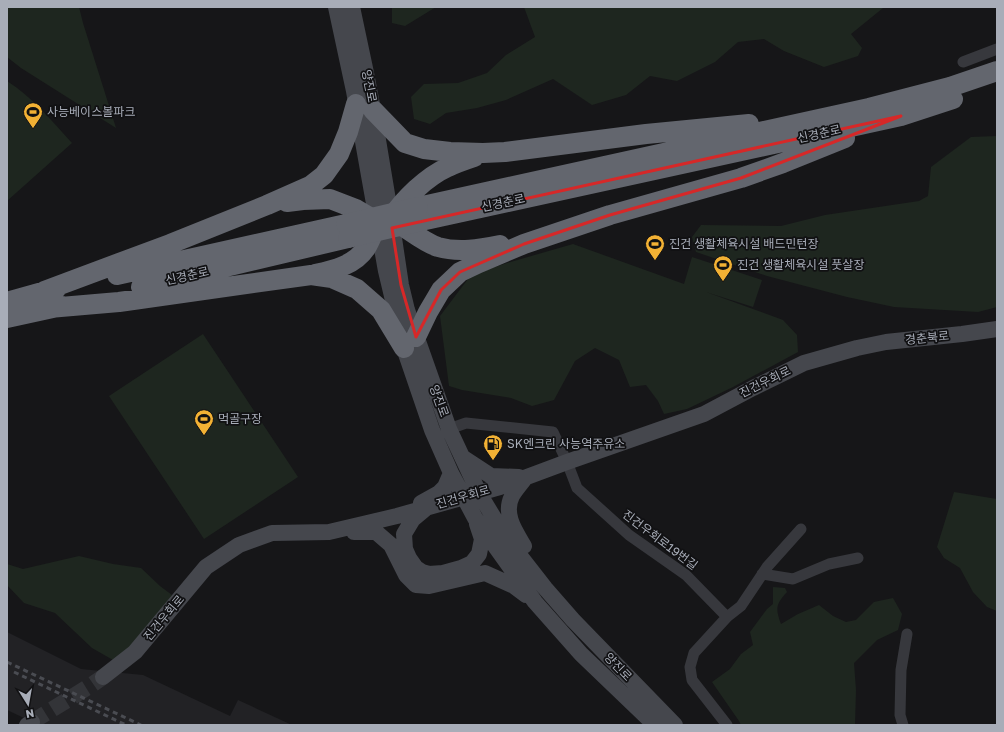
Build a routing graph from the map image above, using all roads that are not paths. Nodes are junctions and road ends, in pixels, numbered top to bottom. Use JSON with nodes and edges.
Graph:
{"nodes":[{"id":1,"x":336,"y":7,"type":"edge"},
{"id":2,"x":352,"y":7,"type":"edge"},
{"id":3,"x":997,"y":49,"type":"edge"},
{"id":4,"x":963,"y":62,"type":"dead end"},
{"id":5,"x":997,"y":71,"type":"edge"},
{"id":6,"x":997,"y":86,"type":"edge"},
{"id":7,"x":365,"y":107,"type":"junction"},
{"id":8,"x":870,"y":108,"type":"junction"},
{"id":9,"x":901,"y":116,"type":"junction"},
{"id":10,"x":483,"y":153,"type":"junction"},
{"id":11,"x":267,"y":205,"type":"junction"},
{"id":12,"x":420,"y":214,"type":"junction"},
{"id":13,"x":384,"y":220,"type":"junction"},
{"id":14,"x":556,"y":233,"type":"junction"},
{"id":15,"x":311,"y":275,"type":"junction"},
{"id":16,"x":47,"y":300,"type":"junction"},
{"id":17,"x":7,"y":302,"type":"edge"},
{"id":18,"x":7,"y":318,"type":"edge"},
{"id":19,"x":997,"y":329,"type":"edge"},
{"id":20,"x":410,"y":343,"type":"junction"},
{"id":21,"x":857,"y":348,"type":"joint"},
{"id":22,"x":449,"y":429,"type":"junction"},
{"id":23,"x":462,"y":457,"type":"junction"},
{"id":24,"x":567,"y":462,"type":"junction"},
{"id":25,"x":451,"y":473,"type":"junction"},
{"id":26,"x":525,"y":478,"type":"junction"},
{"id":27,"x":472,"y":496,"type":"junction"},
{"id":28,"x":427,"y":508,"type":"junction"},
{"id":29,"x":397,"y":516,"type":"junction"},
{"id":30,"x":476,"y":518,"type":"junction"},
{"id":31,"x":801,"y":529,"type":"dead end"},
{"id":32,"x":329,"y":532,"type":"junction"},
{"id":33,"x":858,"y":558,"type":"dead end"},
{"id":34,"x":762,"y":574,"type":"junction"},
{"id":35,"x":535,"y":576,"type":"junction"},
{"id":36,"x":535,"y":602,"type":"junction"},
{"id":37,"x":727,"y":617,"type":"junction"},
{"id":38,"x":907,"y":634,"type":"dead end"},
{"id":39,"x":103,"y":677,"type":"tunnel mouth"},
{"id":40,"x":655,"y":725,"type":"edge"},
{"id":41,"x":675,"y":725,"type":"edge"},
{"id":42,"x":727,"y":725,"type":"edge"},
{"id":43,"x":903,"y":725,"type":"edge"}],
"edges":[{"from":1,"to":7,"type":"main road","name":"양진로"},
{"from":2,"to":7,"type":"main road","name":"양진로"},
{"from":3,"to":4,"type":"street"},
{"from":5,"to":8,"type":"highway","name":"신경춘로"},
{"from":6,"to":9,"type":"highway","name":"신경춘로"},
{"from":7,"to":10,"type":"highway"},
{"from":7,"to":11,"type":"highway"},
{"from":7,"to":13,"type":"main road","name":"양진로"},
{"from":8,"to":10,"type":"highway"},
{"from":8,"to":12,"type":"highway","name":"신경춘로"},
{"from":9,"to":12,"type":"highway","name":"신경춘로"},
{"from":9,"to":14,"type":"highway"},
{"from":10,"to":13,"type":"highway"},
{"from":11,"to":13,"type":"highway"},
{"from":11,"to":16,"type":"highway"},
{"from":12,"to":16,"type":"highway","name":"신경춘로","bridge":true},
{"from":13,"to":14,"type":"highway"},
{"from":13,"to":15,"type":"highway"},
{"from":13,"to":20,"type":"main road","name":"양진로"},
{"from":14,"to":20,"type":"highway"},
{"from":15,"to":16,"type":"highway"},
{"from":15,"to":20,"type":"highway"},
{"from":16,"to":17,"type":"highway","name":"신경춘로"},
{"from":16,"to":18,"type":"highway","name":"신경춘로"},
{"from":19,"to":21,"type":"main road","name":"경춘북로"},
{"from":20,"to":22,"type":"main road","name":"양진로"},
{"from":20,"to":25,"type":"main road","name":"양진로"},
{"from":21,"to":24,"type":"main road","name":"진건우회로"},
{"from":22,"to":23,"type":"main road","name":"양진로"},
{"from":22,"to":24,"type":"street","name":"진건우회로19번길"},
{"from":23,"to":26,"type":"main road"},
{"from":23,"to":27,"type":"main road","name":"양진로"},
{"from":24,"to":26,"type":"main road","name":"진건우회로"},
{"from":24,"to":37,"type":"street","name":"진건우회로19번길"},
{"from":25,"to":27,"type":"main road","name":"양진로"},
{"from":25,"to":29,"type":"main road"},
{"from":26,"to":27,"type":"main road","name":"진건우회로"},
{"from":26,"to":35,"type":"main road"},
{"from":27,"to":28,"type":"main road","name":"진건우회로"},
{"from":27,"to":30,"type":"main road","name":"양진로"},
{"from":27,"to":35,"type":"main road","name":"양진로"},
{"from":28,"to":29,"type":"main road","name":"진건우회로"},
{"from":28,"to":30,"type":"main road"},
{"from":29,"to":32,"type":"main road","name":"진건우회로"},
{"from":30,"to":36,"type":"main road","name":"양진로"},
{"from":31,"to":34,"type":"street"},
{"from":32,"to":36,"type":"main road"},
{"from":32,"to":39,"type":"main road","name":"진건우회로"},
{"from":33,"to":34,"type":"street"},
{"from":34,"to":37,"type":"street"},
{"from":35,"to":41,"type":"main road","name":"양진로"},
{"from":36,"to":40,"type":"main road","name":"양진로"},
{"from":37,"to":42,"type":"street"},
{"from":38,"to":43,"type":"street"}]}
